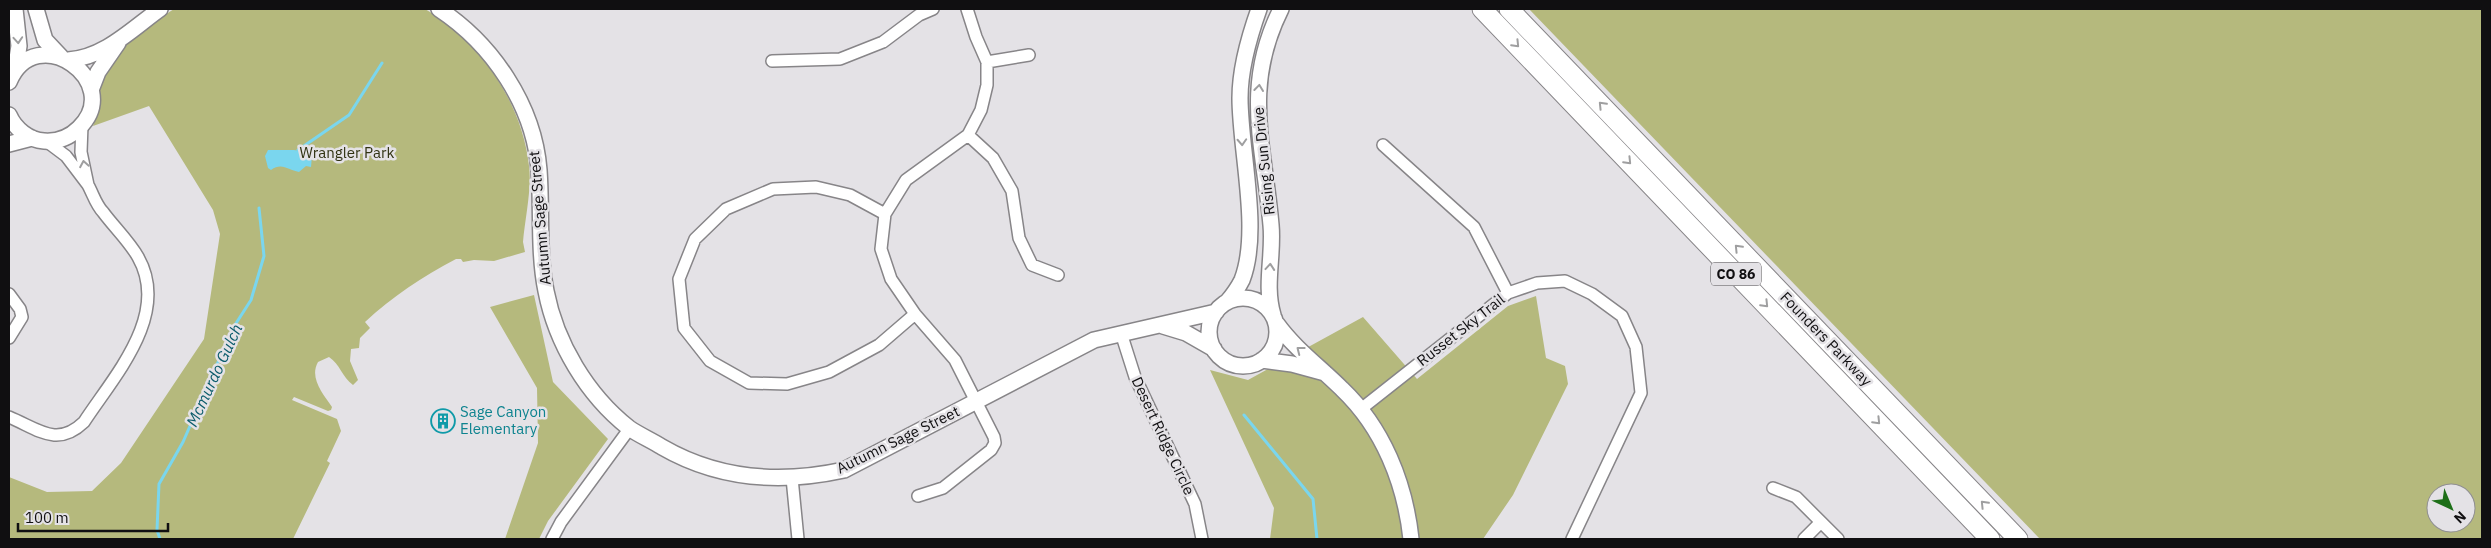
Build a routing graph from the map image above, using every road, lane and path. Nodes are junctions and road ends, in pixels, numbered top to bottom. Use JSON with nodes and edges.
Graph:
{"nodes":[{"id":1,"x":15,"y":9,"type":"edge"},
{"id":2,"x":36,"y":9,"type":"edge"},
{"id":3,"x":160,"y":9,"type":"edge"},
{"id":4,"x":439,"y":9,"type":"edge"},
{"id":5,"x":933,"y":9,"type":"edge"},
{"id":6,"x":967,"y":9,"type":"edge"},
{"id":7,"x":1259,"y":9,"type":"edge"},
{"id":8,"x":1281,"y":9,"type":"edge"},
{"id":9,"x":1482,"y":9,"type":"edge"},
{"id":10,"x":1509,"y":9,"type":"edge"},
{"id":11,"x":120,"y":40,"type":"junction"},
{"id":12,"x":1029,"y":55,"type":"dead end"},
{"id":13,"x":65,"y":58,"type":"junction"},
{"id":14,"x":772,"y":61,"type":"dead end"},
{"id":15,"x":987,"y":62,"type":"junction"},
{"id":16,"x":12,"y":76,"type":"edge"},
{"id":17,"x":91,"y":90,"type":"junction"},
{"id":18,"x":9,"y":115,"type":"edge"},
{"id":19,"x":82,"y":125,"type":"junction"},
{"id":20,"x":968,"y":135,"type":"junction"},
{"id":21,"x":39,"y":140,"type":"junction"},
{"id":22,"x":9,"y":144,"type":"edge"},
{"id":23,"x":1383,"y":145,"type":"dead end"},
{"id":24,"x":88,"y":186,"type":"junction"},
{"id":25,"x":885,"y":214,"type":"junction"},
{"id":26,"x":1058,"y":275,"type":"dead end"},
{"id":27,"x":1508,"y":293,"type":"junction"},
{"id":28,"x":9,"y":294,"type":"edge"},
{"id":29,"x":1222,"y":307,"type":"junction"},
{"id":30,"x":915,"y":314,"type":"junction"},
{"id":31,"x":1275,"y":320,"type":"junction"},
{"id":32,"x":1161,"y":325,"type":"junction"},
{"id":33,"x":1122,"y":333,"type":"junction"},
{"id":34,"x":9,"y":338,"type":"edge"},
{"id":35,"x":1214,"y":349,"type":"junction"},
{"id":36,"x":1262,"y":360,"type":"junction"},
{"id":37,"x":1326,"y":374,"type":"junction"},
{"id":38,"x":975,"y":402,"type":"junction"},
{"id":39,"x":1361,"y":409,"type":"junction"},
{"id":40,"x":9,"y":417,"type":"edge"},
{"id":41,"x":630,"y":428,"type":"junction"},
{"id":42,"x":792,"y":478,"type":"junction"},
{"id":43,"x":1773,"y":488,"type":"dead end"},
{"id":44,"x":918,"y":496,"type":"dead end"},
{"id":45,"x":1821,"y":522,"type":"junction"},
{"id":46,"x":552,"y":539,"type":"edge"},
{"id":47,"x":798,"y":539,"type":"edge"},
{"id":48,"x":1202,"y":539,"type":"edge"},
{"id":49,"x":1411,"y":539,"type":"edge"},
{"id":50,"x":1572,"y":539,"type":"edge"},
{"id":51,"x":1804,"y":539,"type":"edge"},
{"id":52,"x":1838,"y":539,"type":"edge"},
{"id":53,"x":1990,"y":539,"type":"edge"},
{"id":54,"x":2018,"y":539,"type":"edge"}],
"edges":[{"from":1,"to":16,"type":"street","one_way":true},
{"from":2,"to":13,"type":"street"},
{"from":3,"to":11,"type":"street"},
{"from":4,"to":41,"type":"street","name":"Autumn Sage Street"},
{"from":5,"to":14,"type":"street"},
{"from":6,"to":15,"type":"street"},
{"from":7,"to":29,"type":"street","name":"Rising Sun Drive","one_way":true},
{"from":31,"to":8,"type":"street","name":"Rising Sun Drive","one_way":true},
{"from":9,"to":53,"type":"highway","name":"Founders Parkway","number":"CO 86","one_way":true},
{"from":54,"to":10,"type":"highway","name":"Founders Parkway","number":"CO 86","one_way":true},
{"from":11,"to":13,"type":"street"},
{"from":11,"to":17,"type":"street"},
{"from":12,"to":15,"type":"street"},
{"from":13,"to":16,"type":"street"},
{"from":13,"to":17,"type":"street"},
{"from":15,"to":20,"type":"street"},
{"from":17,"to":19,"type":"street"},
{"from":18,"to":21,"type":"street"},
{"from":19,"to":21,"type":"street"},
{"from":24,"to":19,"type":"street","one_way":true},
{"from":20,"to":25,"type":"street"},
{"from":20,"to":26,"type":"street"},
{"from":21,"to":22,"type":"street"},
{"from":21,"to":24,"type":"street"},
{"from":23,"to":27,"type":"street"},
{"from":24,"to":40,"type":"street"},
{"from":25,"to":30,"type":"street"},
{"from":25,"to":30,"type":"street"},
{"from":27,"to":39,"type":"street","name":"Russet Sky Trail"},
{"from":27,"to":50,"type":"street","name":"Russet Sky Trail"},
{"from":28,"to":34,"type":"street"},
{"from":29,"to":31,"type":"street"},
{"from":29,"to":32,"type":"street","name":"Autumn Sage Street"},
{"from":29,"to":35,"type":"street"},
{"from":30,"to":38,"type":"street"},
{"from":31,"to":36,"type":"street"},
{"from":37,"to":31,"type":"street","one_way":true},
{"from":32,"to":33,"type":"street","name":"Autumn Sage Street"},
{"from":32,"to":35,"type":"street","name":"Autumn Sage Street"},
{"from":33,"to":38,"type":"street","name":"Autumn Sage Street"},
{"from":33,"to":48,"type":"street","name":"Desert Ridge Circle"},
{"from":35,"to":36,"type":"street"},
{"from":36,"to":37,"type":"street"},
{"from":37,"to":39,"type":"street"},
{"from":38,"to":42,"type":"street","name":"Autumn Sage Street"},
{"from":38,"to":44,"type":"street"},
{"from":39,"to":49,"type":"street"},
{"from":41,"to":42,"type":"street","name":"Autumn Sage Street"},
{"from":41,"to":46,"type":"street"},
{"from":42,"to":47,"type":"street"},
{"from":43,"to":45,"type":"street"},
{"from":45,"to":51,"type":"street"},
{"from":45,"to":52,"type":"street"}]}
